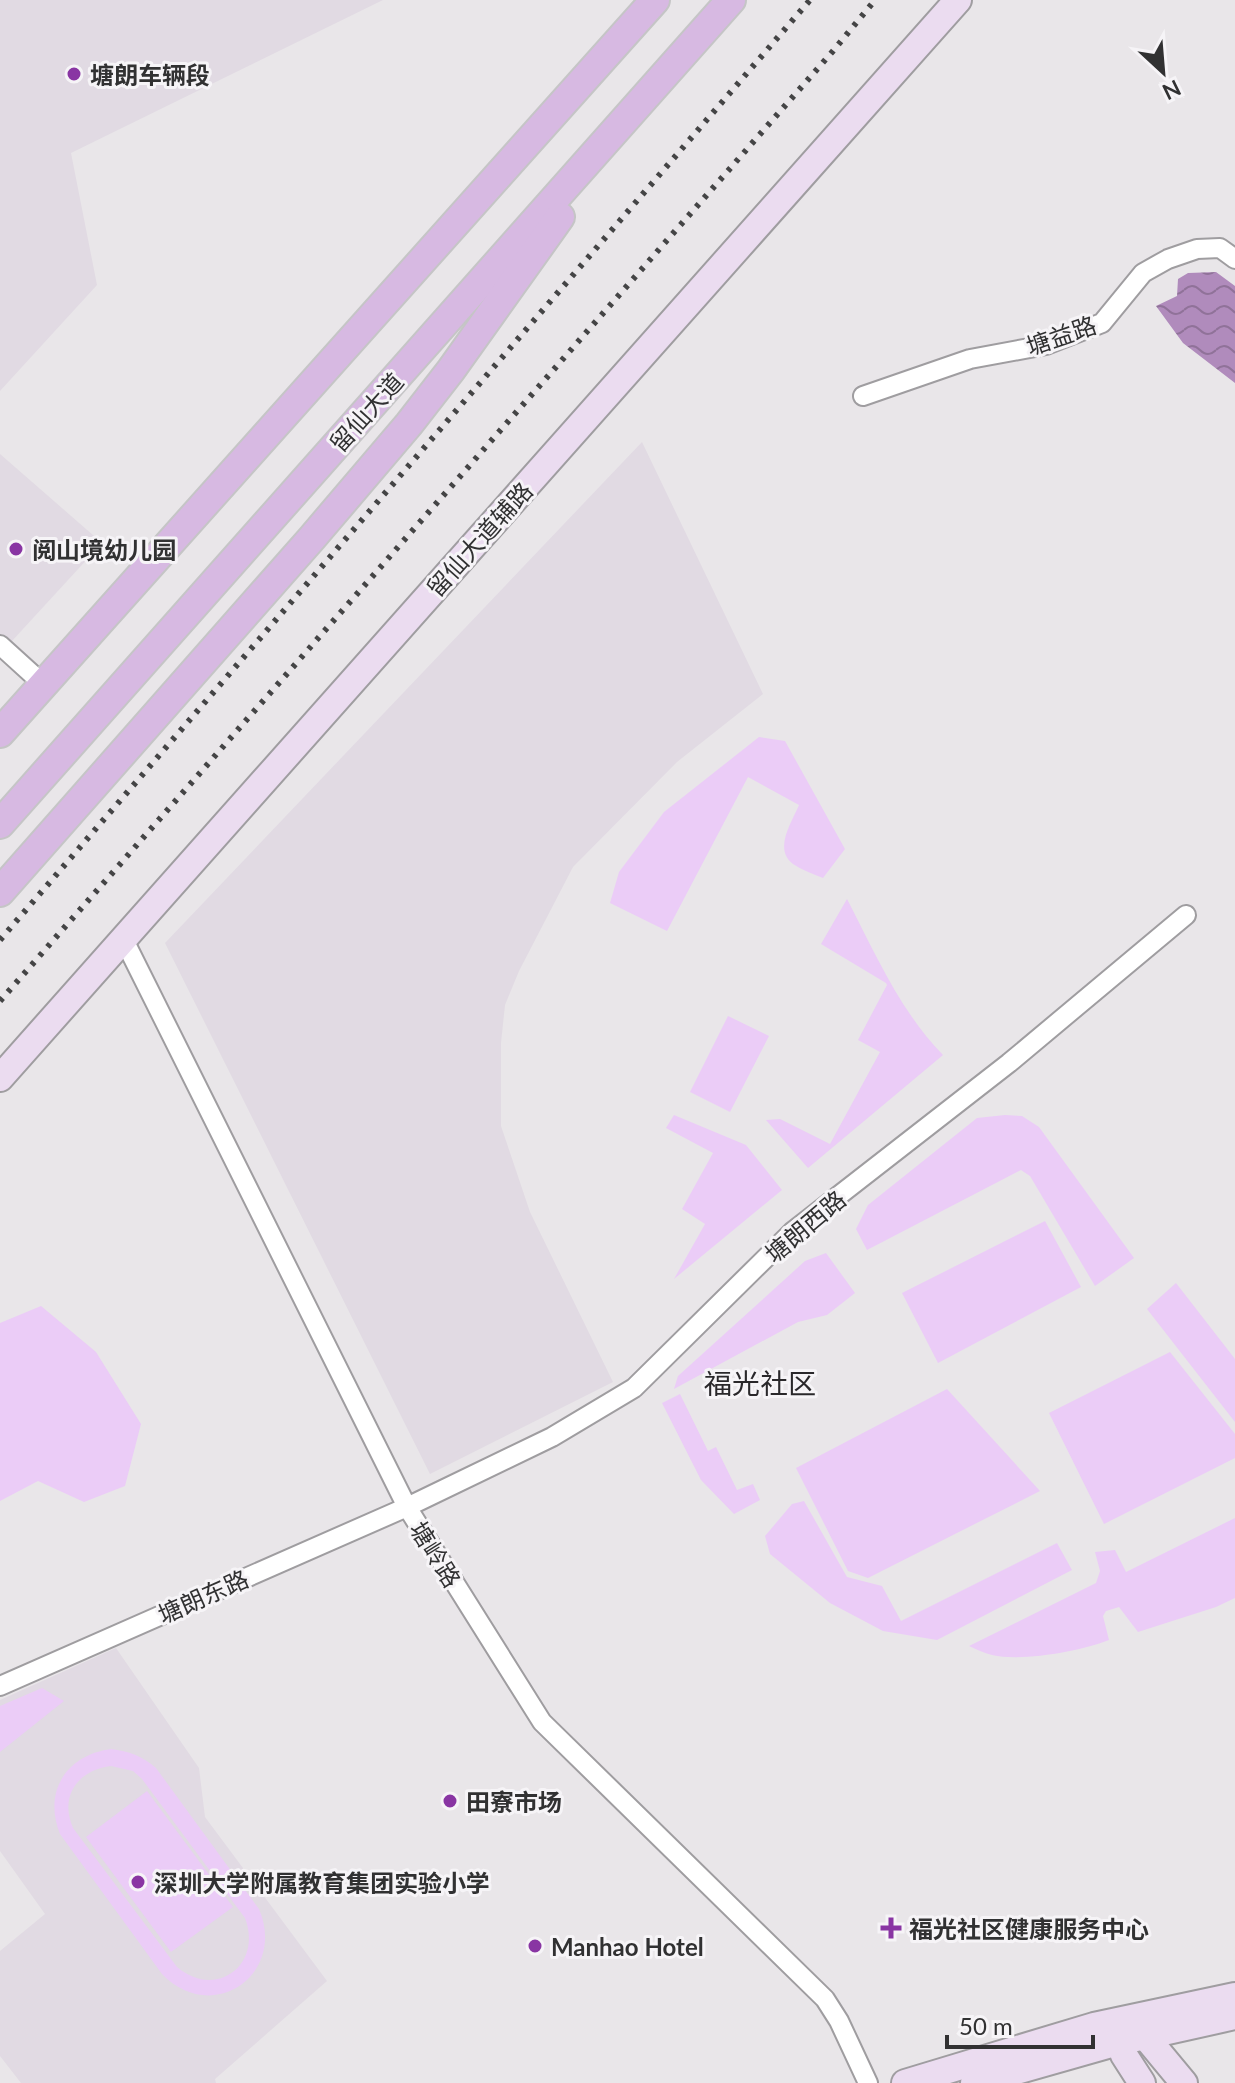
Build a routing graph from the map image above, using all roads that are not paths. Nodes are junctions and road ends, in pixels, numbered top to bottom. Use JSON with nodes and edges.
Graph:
{"nodes":[{"id":1,"x":655,"y":0,"type":"edge"},
{"id":2,"x":731,"y":0,"type":"edge"},
{"id":3,"x":934,"y":0,"type":"edge"},
{"id":4,"x":958,"y":0,"type":"edge"},
{"id":5,"x":657,"y":84,"type":"junction"},
{"id":6,"x":1235,"y":259,"type":"edge"},
{"id":7,"x":863,"y":396,"type":"dead end"},
{"id":8,"x":6,"y":651,"type":"edge"},
{"id":9,"x":0,"y":671,"type":"edge"},
{"id":10,"x":43,"y":684,"type":"junction"},
{"id":11,"x":0,"y":733,"type":"edge"},
{"id":12,"x":0,"y":824,"type":"edge"},
{"id":13,"x":0,"y":892,"type":"edge"},
{"id":14,"x":1186,"y":915,"type":"dead end"},
{"id":15,"x":124,"y":940,"type":"junction"},
{"id":16,"x":0,"y":1052,"type":"edge"},
{"id":17,"x":0,"y":1078,"type":"edge"},
{"id":18,"x":407,"y":1507,"type":"junction"},
{"id":19,"x":0,"y":1686,"type":"edge"},
{"id":20,"x":1235,"y":1996,"type":"edge"},
{"id":21,"x":1235,"y":2016,"type":"edge"},
{"id":22,"x":1126,"y":2029,"type":"junction"},
{"id":23,"x":868,"y":2083,"type":"edge"},
{"id":24,"x":905,"y":2083,"type":"edge"},
{"id":25,"x":974,"y":2083,"type":"edge"},
{"id":26,"x":1142,"y":2083,"type":"edge"},
{"id":27,"x":1184,"y":2083,"type":"edge"}],
"edges":[{"from":1,"to":10,"type":"main road"},
{"from":2,"to":5,"type":"main road","name":"留仙大道"},
{"from":3,"to":16,"type":"main road","name":"留仙大道辅路"},
{"from":4,"to":15,"type":"main road","name":"留仙大道辅路"},
{"from":5,"to":12,"type":"main road","name":"留仙大道"},
{"from":5,"to":13,"type":"main road"},
{"from":6,"to":7,"type":"street","name":"塘益路"},
{"from":8,"to":9,"type":"street"},
{"from":8,"to":10,"type":"street"},
{"from":10,"to":11,"type":"main road"},
{"from":14,"to":18,"type":"street","name":"塘朗西路"},
{"from":15,"to":17,"type":"main road","name":"留仙大道辅路"},
{"from":15,"to":18,"type":"street","name":"塘岭路"},
{"from":18,"to":19,"type":"street","name":"塘朗东路"},
{"from":18,"to":23,"type":"street","name":"塘岭路"},
{"from":20,"to":22,"type":"main road"},
{"from":21,"to":22,"type":"main road"},
{"from":22,"to":24,"type":"main road"},
{"from":22,"to":25,"type":"main road"},
{"from":22,"to":26,"type":"main road"},
{"from":22,"to":27,"type":"main road"}]}
